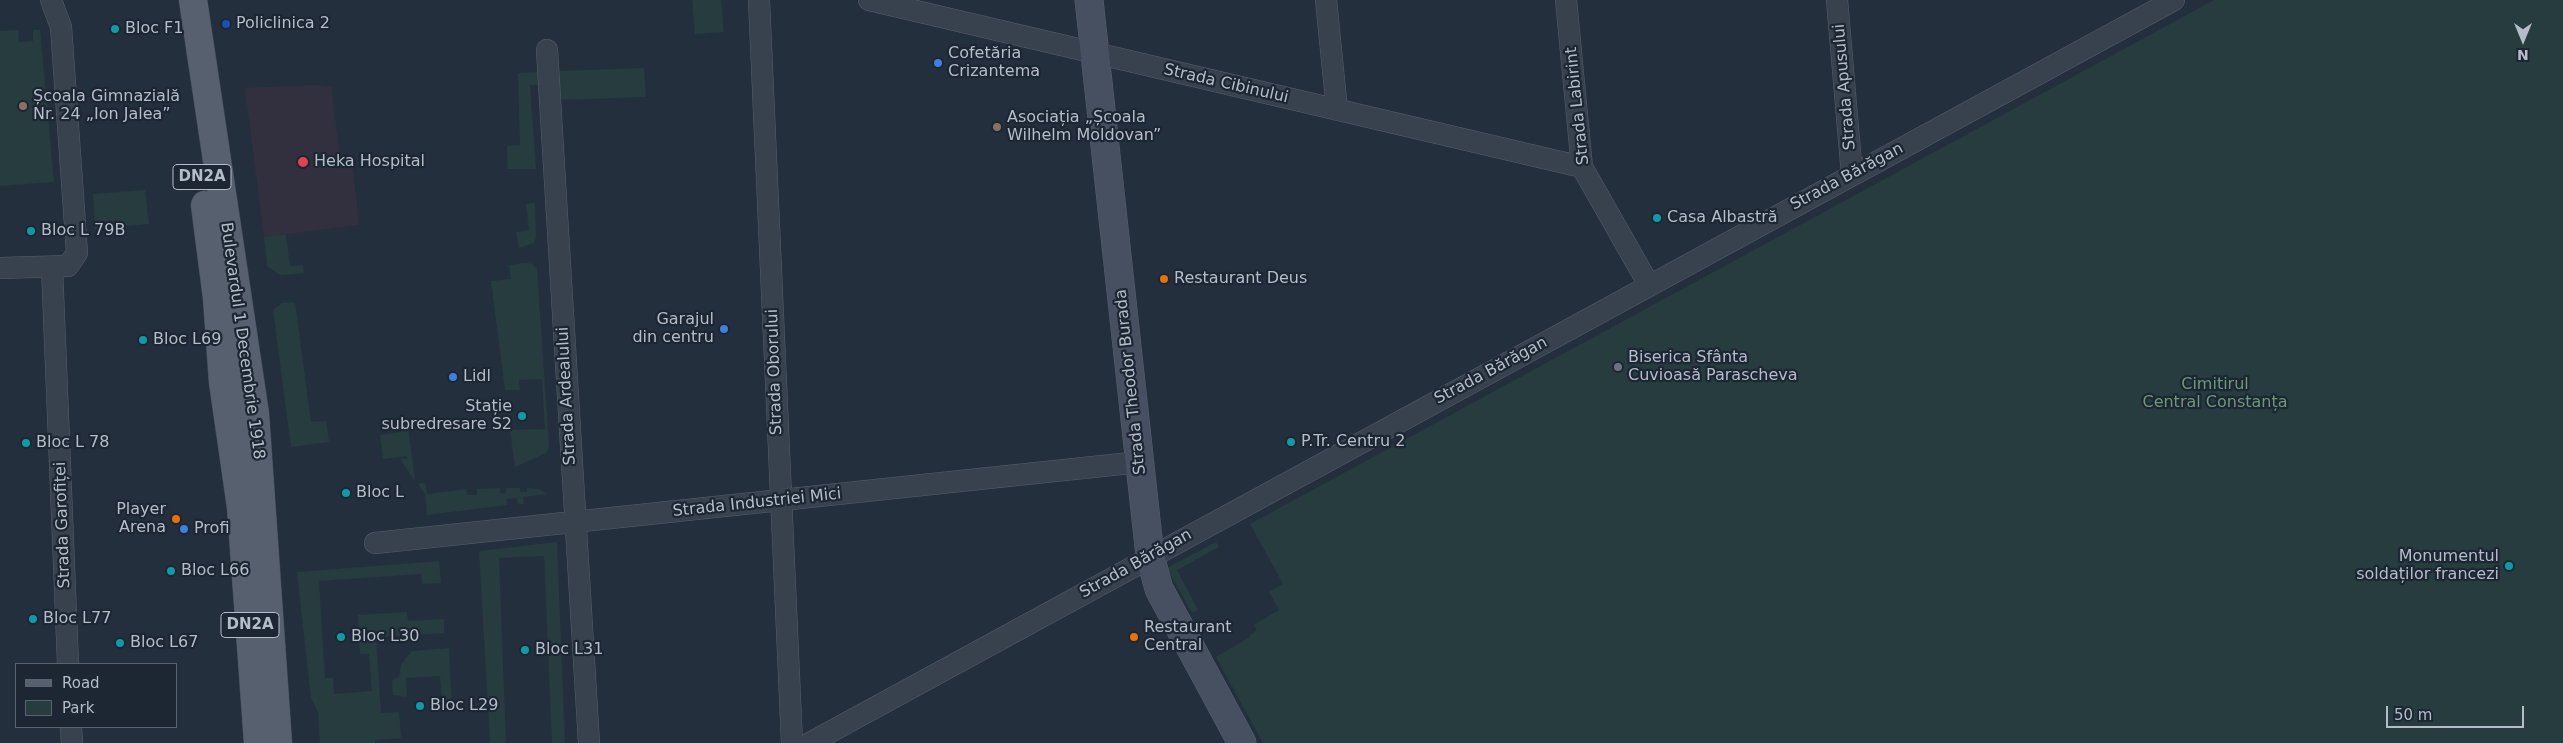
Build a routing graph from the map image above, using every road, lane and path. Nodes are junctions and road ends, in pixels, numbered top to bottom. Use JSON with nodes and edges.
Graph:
{"nodes":[{"id":1,"x":52,"y":0,"type":"edge"},
{"id":2,"x":178,"y":0,"type":"edge"},
{"id":3,"x":193,"y":0,"type":"edge"},
{"id":4,"x":759,"y":0,"type":"edge"},
{"id":5,"x":869,"y":0,"type":"edge"},
{"id":6,"x":1090,"y":0,"type":"edge"},
{"id":7,"x":1326,"y":0,"type":"edge"},
{"id":8,"x":1566,"y":0,"type":"edge"},
{"id":9,"x":1837,"y":0,"type":"edge"},
{"id":10,"x":2174,"y":0,"type":"edge"},
{"id":11,"x":547,"y":50,"type":"dead end"},
{"id":12,"x":1095,"y":54,"type":"junction"},
{"id":13,"x":1338,"y":110,"type":"junction"},
{"id":14,"x":1582,"y":167,"type":"junction"},
{"id":15,"x":1852,"y":175,"type":"junction"},
{"id":16,"x":52,"y":267,"type":"junction"},
{"id":17,"x":0,"y":268,"type":"edge"},
{"id":18,"x":1649,"y":285,"type":"junction"},
{"id":19,"x":1140,"y":462,"type":"junction"},
{"id":20,"x":780,"y":500,"type":"junction"},
{"id":21,"x":575,"y":522,"type":"junction"},
{"id":22,"x":375,"y":543,"type":"dead end"},
{"id":23,"x":1150,"y":556,"type":"junction"},
{"id":24,"x":68,"y":663,"type":"edge"},
{"id":25,"x":71,"y":728,"type":"edge"},
{"id":26,"x":72,"y":743,"type":"edge"},
{"id":27,"x":258,"y":743,"type":"edge"},
{"id":28,"x":278,"y":743,"type":"edge"},
{"id":29,"x":589,"y":743,"type":"edge"},
{"id":30,"x":792,"y":743,"type":"edge"},
{"id":31,"x":810,"y":743,"type":"edge"},
{"id":32,"x":1242,"y":743,"type":"edge"}],
"edges":[{"from":1,"to":16,"type":"street"},
{"from":2,"to":27,"type":"main road","name":"Bulevardul 1 Decembrie 1918","number":"DN2A"},
{"from":3,"to":28,"type":"main road","name":"Bulevardul 1 Decembrie 1918"},
{"from":4,"to":20,"type":"street","name":"Strada Oborului"},
{"from":5,"to":12,"type":"street","name":"Strada Cibinului"},
{"from":6,"to":12,"type":"street","name":"Strada Theodor Burada"},
{"from":7,"to":13,"type":"street"},
{"from":8,"to":14,"type":"street","name":"Strada Labirint"},
{"from":9,"to":15,"type":"street","name":"Strada Apusului"},
{"from":10,"to":15,"type":"street","name":"Strada Bărăgan"},
{"from":11,"to":21,"type":"street","name":"Strada Ardealului"},
{"from":12,"to":13,"type":"street","name":"Strada Cibinului"},
{"from":12,"to":19,"type":"street","name":"Strada Theodor Burada"},
{"from":13,"to":14,"type":"street","name":"Strada Cibinului"},
{"from":14,"to":18,"type":"street","name":"Strada Labirint"},
{"from":15,"to":18,"type":"street","name":"Strada Bărăgan"},
{"from":16,"to":17,"type":"street"},
{"from":16,"to":24,"type":"street","name":"Strada Garofiței"},
{"from":18,"to":23,"type":"street","name":"Strada Bărăgan"},
{"from":19,"to":20,"type":"street","name":"Strada Industriei Mici"},
{"from":19,"to":23,"type":"street","name":"Strada Theodor Burada"},
{"from":20,"to":21,"type":"street","name":"Strada Industriei Mici"},
{"from":20,"to":30,"type":"street","name":"Strada Oborului"},
{"from":21,"to":22,"type":"street","name":"Strada Industriei Mici"},
{"from":21,"to":29,"type":"street","name":"Strada Ardealului"},
{"from":23,"to":31,"type":"street","name":"Strada Bărăgan"},
{"from":23,"to":32,"type":"street","name":"Strada Theodor Burada"},
{"from":25,"to":26,"type":"street"}]}
